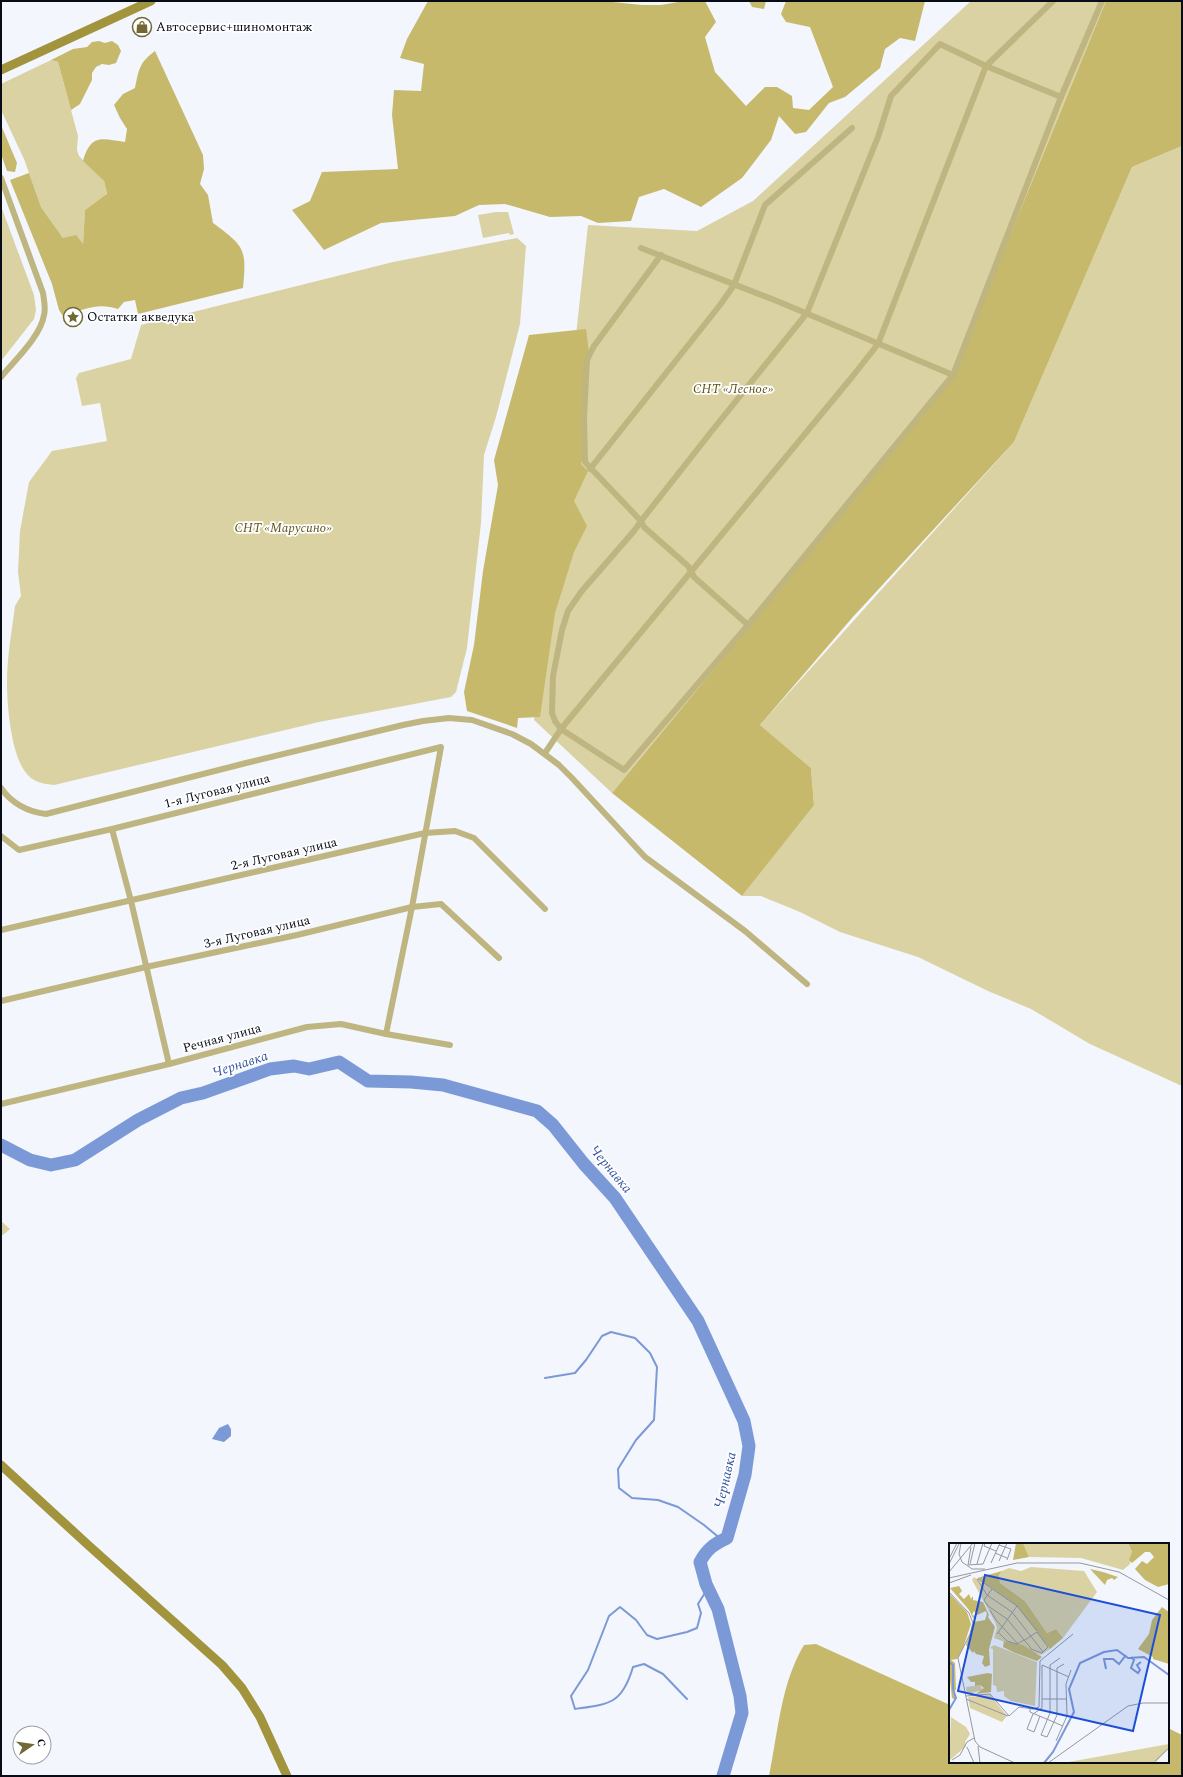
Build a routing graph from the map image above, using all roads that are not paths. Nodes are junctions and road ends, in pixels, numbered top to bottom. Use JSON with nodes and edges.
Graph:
{"nodes":[{"id":1,"x":151,"y":1,"type":"edge"},
{"id":2,"x":1053,"y":1,"type":"edge"},
{"id":3,"x":1102,"y":1,"type":"edge"},
{"id":4,"x":986,"y":66,"type":"junction"},
{"id":5,"x":1,"y":70,"type":"edge"},
{"id":6,"x":1061,"y":97,"type":"junction"},
{"id":7,"x":852,"y":128,"type":"dead end"},
{"id":8,"x":1,"y":178,"type":"edge"},
{"id":9,"x":642,"y":248,"type":"dead end"},
{"id":10,"x":662,"y":256,"type":"junction"},
{"id":11,"x":734,"y":285,"type":"junction"},
{"id":12,"x":807,"y":314,"type":"junction"},
{"id":13,"x":878,"y":344,"type":"junction"},
{"id":14,"x":953,"y":375,"type":"junction"},
{"id":15,"x":1,"y":377,"type":"edge"},
{"id":16,"x":590,"y":469,"type":"junction"},
{"id":17,"x":641,"y":521,"type":"junction"},
{"id":18,"x":692,"y":571,"type":"junction"},
{"id":19,"x":748,"y":625,"type":"junction"},
{"id":20,"x":561,"y":729,"type":"junction"},
{"id":21,"x":544,"y":753,"type":"junction"},
{"id":22,"x":1,"y":788,"type":"edge"},
{"id":23,"x":112,"y":829,"type":"junction"},
{"id":24,"x":425,"y":833,"type":"junction"},
{"id":25,"x":1,"y":836,"type":"edge"},
{"id":26,"x":131,"y":901,"type":"junction"},
{"id":27,"x":412,"y":907,"type":"junction"},
{"id":28,"x":545,"y":909,"type":"dead end"},
{"id":29,"x":1,"y":930,"type":"edge"},
{"id":30,"x":499,"y":958,"type":"dead end"},
{"id":31,"x":146,"y":967,"type":"junction"},
{"id":32,"x":807,"y":984,"type":"dead end"},
{"id":33,"x":1,"y":1001,"type":"edge"},
{"id":34,"x":386,"y":1034,"type":"junction"},
{"id":35,"x":450,"y":1045,"type":"dead end"},
{"id":36,"x":169,"y":1064,"type":"junction"},
{"id":37,"x":1,"y":1104,"type":"edge"},
{"id":38,"x":1,"y":1465,"type":"edge"},
{"id":39,"x":286,"y":1776,"type":"edge"}],
"edges":[{"from":1,"to":5,"type":"main road"},
{"from":2,"to":4,"type":"street"},
{"from":3,"to":6,"type":"street"},
{"from":4,"to":6,"type":"street"},
{"from":4,"to":12,"type":"street"},
{"from":4,"to":13,"type":"street"},
{"from":6,"to":14,"type":"street"},
{"from":7,"to":11,"type":"street"},
{"from":8,"to":15,"type":"street"},
{"from":9,"to":10,"type":"street"},
{"from":10,"to":11,"type":"street"},
{"from":10,"to":16,"type":"street"},
{"from":11,"to":12,"type":"street"},
{"from":11,"to":16,"type":"street"},
{"from":12,"to":13,"type":"street"},
{"from":12,"to":17,"type":"street"},
{"from":13,"to":14,"type":"street"},
{"from":13,"to":18,"type":"street"},
{"from":14,"to":19,"type":"street"},
{"from":16,"to":17,"type":"street"},
{"from":17,"to":18,"type":"street"},
{"from":17,"to":20,"type":"street"},
{"from":18,"to":19,"type":"street"},
{"from":18,"to":20,"type":"street"},
{"from":19,"to":20,"type":"street"},
{"from":20,"to":21,"type":"street"},
{"from":21,"to":22,"type":"street"},
{"from":21,"to":32,"type":"street"},
{"from":23,"to":24,"type":"street","name":"1-я Луговая улица"},
{"from":23,"to":25,"type":"street","name":"1-я Луговая улица"},
{"from":23,"to":26,"type":"street"},
{"from":24,"to":26,"type":"street","name":"2-я Луговая улица"},
{"from":24,"to":27,"type":"street"},
{"from":24,"to":28,"type":"street","name":"2-я Луговая улица"},
{"from":26,"to":29,"type":"street","name":"2-я Луговая улица"},
{"from":26,"to":31,"type":"street"},
{"from":27,"to":30,"type":"street","name":"3-я Луговая улица"},
{"from":27,"to":31,"type":"street","name":"3-я Луговая улица"},
{"from":27,"to":34,"type":"street"},
{"from":31,"to":33,"type":"street","name":"3-я Луговая улица"},
{"from":31,"to":36,"type":"street"},
{"from":34,"to":35,"type":"street","name":"Речная улица"},
{"from":34,"to":36,"type":"street","name":"Речная улица"},
{"from":36,"to":37,"type":"street","name":"Речная улица"},
{"from":38,"to":39,"type":"main road"}]}
